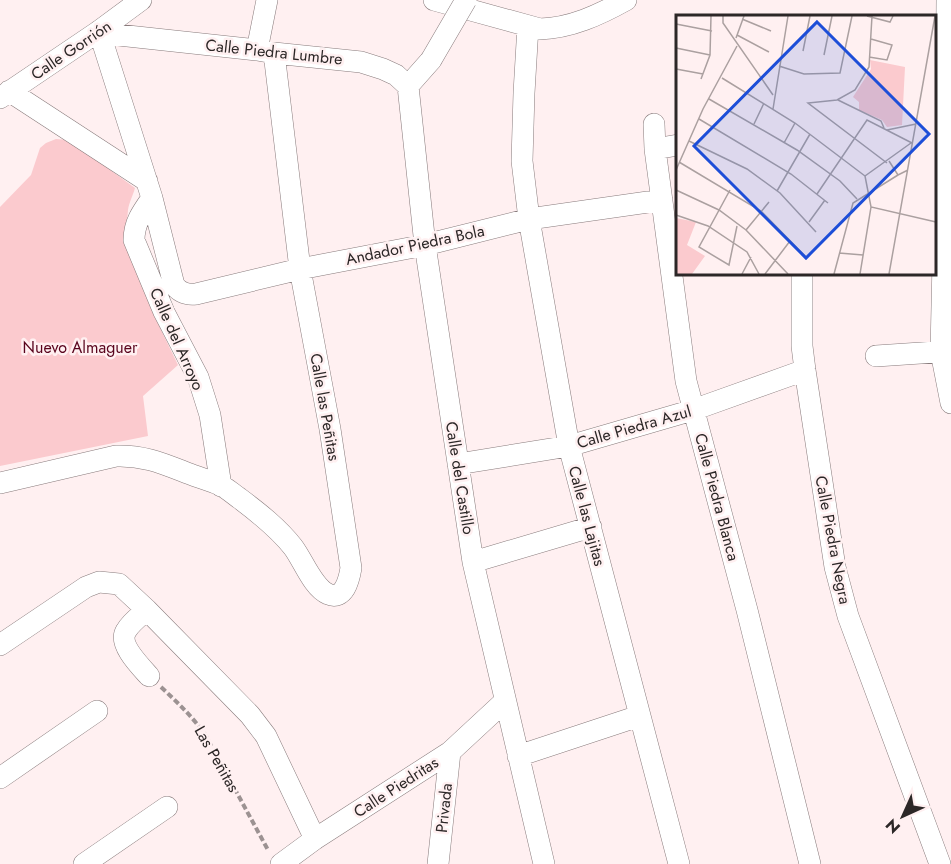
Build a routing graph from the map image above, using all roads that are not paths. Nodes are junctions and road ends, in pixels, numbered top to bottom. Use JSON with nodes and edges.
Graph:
{"nodes":[{"id":1,"x":141,"y":0,"type":"edge"},
{"id":2,"x":267,"y":0,"type":"edge"},
{"id":3,"x":434,"y":0,"type":"edge"},
{"id":4,"x":466,"y":0,"type":"edge"},
{"id":5,"x":626,"y":0,"type":"edge"},
{"id":6,"x":947,"y":0,"type":"edge"},
{"id":7,"x":528,"y":26,"type":"junction"},
{"id":8,"x":99,"y":32,"type":"junction"},
{"id":9,"x":265,"y":52,"type":"junction"},
{"id":10,"x":408,"y":86,"type":"junction"},
{"id":11,"x":5,"y":95,"type":"edge"},
{"id":12,"x":654,"y":124,"type":"dead end"},
{"id":13,"x":949,"y":124,"type":"edge"},
{"id":14,"x":676,"y":145,"type":"edge"},
{"id":15,"x":655,"y":149,"type":"junction"},
{"id":16,"x":149,"y":190,"type":"junction"},
{"id":17,"x":662,"y":200,"type":"junction"},
{"id":18,"x":529,"y":219,"type":"junction"},
{"id":19,"x":425,"y":245,"type":"junction"},
{"id":20,"x":300,"y":269,"type":"junction"},
{"id":21,"x":802,"y":274,"type":"edge"},
{"id":22,"x":174,"y":285,"type":"joint"},
{"id":23,"x":946,"y":352,"type":"edge"},
{"id":24,"x":876,"y":356,"type":"dead end"},
{"id":25,"x":805,"y":370,"type":"junction"},
{"id":26,"x":951,"y":403,"type":"edge"},
{"id":27,"x":693,"y":410,"type":"junction"},
{"id":28,"x":569,"y":446,"type":"junction"},
{"id":29,"x":458,"y":464,"type":"junction"},
{"id":30,"x":0,"y":483,"type":"edge"},
{"id":31,"x":221,"y":486,"type":"junction"},
{"id":32,"x":591,"y":527,"type":"junction"},
{"id":33,"x":472,"y":562,"type":"junction"},
{"id":34,"x":147,"y":610,"type":"junction"},
{"id":35,"x":0,"y":645,"type":"edge"},
{"id":36,"x":149,"y":676,"type":"road end"},
{"id":37,"x":505,"y":701,"type":"junction"},
{"id":38,"x":97,"y":711,"type":"dead end"},
{"id":39,"x":639,"y":716,"type":"junction"},
{"id":40,"x":450,"y":752,"type":"junction"},
{"id":41,"x":518,"y":756,"type":"junction"},
{"id":42,"x":418,"y":772,"type":"junction"},
{"id":43,"x":0,"y":778,"type":"edge"},
{"id":44,"x":445,"y":794,"type":"junction"},
{"id":45,"x":167,"y":807,"type":"dead end"},
{"id":46,"x":315,"y":839,"type":"junction"},
{"id":47,"x":275,"y":859,"type":"edge"},
{"id":48,"x":84,"y":864,"type":"edge"},
{"id":49,"x":438,"y":864,"type":"edge"},
{"id":50,"x":544,"y":864,"type":"edge"},
{"id":51,"x":679,"y":864,"type":"edge"},
{"id":52,"x":810,"y":864,"type":"edge"},
{"id":53,"x":940,"y":864,"type":"edge"}],
"edges":[{"from":1,"to":8,"type":"street","name":"Calle Gorrión"},
{"from":2,"to":9,"type":"street","name":"Calle las Peñitas"},
{"from":3,"to":7,"type":"street"},
{"from":4,"to":10,"type":"street","bridge":true},
{"from":5,"to":7,"type":"street"},
{"from":6,"to":13,"type":"street"},
{"from":7,"to":18,"type":"street","name":"Calle las Lajitas"},
{"from":8,"to":9,"type":"street","name":"Calle Piedra Lumbre"},
{"from":8,"to":11,"type":"street","name":"Calle Gorrión"},
{"from":8,"to":16,"type":"street","name":"Calle del Arroyo"},
{"from":9,"to":10,"type":"street","name":"Calle Piedra Lumbre"},
{"from":9,"to":20,"type":"street","name":"Calle las Peñitas"},
{"from":10,"to":19,"type":"street","name":"Calle del Castillo"},
{"from":11,"to":16,"type":"street"},
{"from":12,"to":15,"type":"street","name":"Calle Piedra Blanca"},
{"from":13,"to":23,"type":"street"},
{"from":14,"to":15,"type":"street"},
{"from":15,"to":17,"type":"street","name":"Calle Piedra Blanca"},
{"from":16,"to":22,"type":"street","name":"Calle del Arroyo"},
{"from":16,"to":31,"type":"street","name":"Calle del Arroyo"},
{"from":17,"to":18,"type":"street","name":"Andador Piedra Bola"},
{"from":17,"to":27,"type":"street","name":"Calle Piedra Blanca"},
{"from":18,"to":19,"type":"street","name":"Andador Piedra Bola"},
{"from":18,"to":28,"type":"street","name":"Calle las Lajitas"},
{"from":19,"to":20,"type":"street","name":"Andador Piedra Bola"},
{"from":19,"to":29,"type":"street","name":"Calle del Castillo"},
{"from":20,"to":22,"type":"street","name":"Andador Piedra Bola"},
{"from":20,"to":31,"type":"street","name":"Calle las Peñitas"},
{"from":21,"to":25,"type":"street","name":"Calle Piedra Negra"},
{"from":23,"to":24,"type":"street"},
{"from":23,"to":26,"type":"street"},
{"from":25,"to":27,"type":"street","name":"Calle Piedra Azul"},
{"from":25,"to":53,"type":"street","name":"Calle Piedra Negra"},
{"from":27,"to":28,"type":"street","name":"Calle Piedra Azul"},
{"from":27,"to":52,"type":"street","name":"Calle Piedra Blanca"},
{"from":28,"to":29,"type":"street","name":"Calle Piedra Azul"},
{"from":28,"to":32,"type":"street","name":"Calle las Lajitas"},
{"from":29,"to":33,"type":"street","name":"Calle del Castillo"},
{"from":30,"to":31,"type":"street"},
{"from":32,"to":33,"type":"street"},
{"from":32,"to":39,"type":"street","name":"Calle las Lajitas"},
{"from":33,"to":37,"type":"street","name":"Calle del Castillo"},
{"from":34,"to":35,"type":"street"},
{"from":34,"to":36,"type":"street"},
{"from":34,"to":46,"type":"street"},
{"from":37,"to":40,"type":"street","name":"Calle Piedritas"},
{"from":37,"to":41,"type":"street","name":"Calle del Castillo"},
{"from":38,"to":43,"type":"street"},
{"from":39,"to":41,"type":"street"},
{"from":39,"to":51,"type":"street","name":"Calle las Lajitas"},
{"from":40,"to":42,"type":"street","name":"Calle Piedritas"},
{"from":40,"to":44,"type":"street","name":"Privada"},
{"from":41,"to":50,"type":"street","name":"Calle del Castillo"},
{"from":42,"to":44,"type":"street"},
{"from":42,"to":46,"type":"street","name":"Calle Piedritas"},
{"from":44,"to":49,"type":"street","name":"Privada"},
{"from":45,"to":48,"type":"street"},
{"from":46,"to":47,"type":"street","name":"Calle Piedritas"}]}
